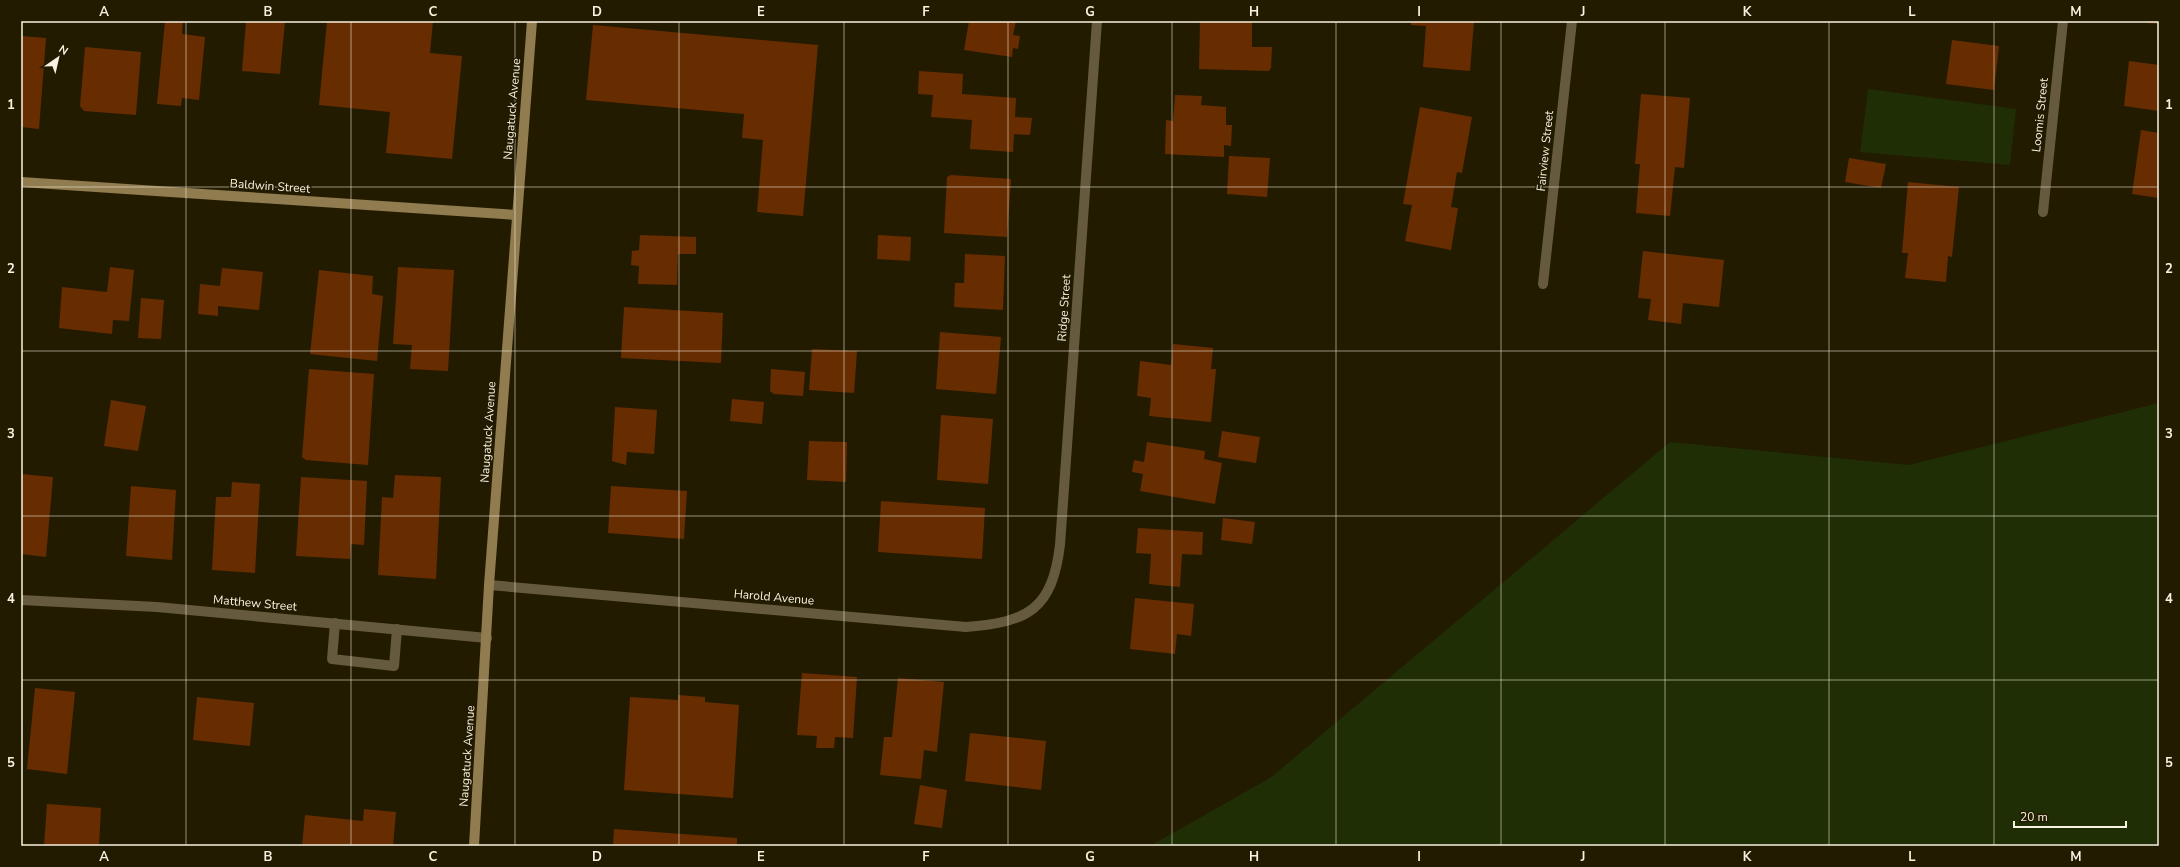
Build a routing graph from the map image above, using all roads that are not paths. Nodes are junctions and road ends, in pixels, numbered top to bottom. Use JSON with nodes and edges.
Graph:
{"nodes":[{"id":1,"x":532,"y":21,"type":"edge"},
{"id":2,"x":1097,"y":21,"type":"edge"},
{"id":3,"x":1572,"y":21,"type":"edge"},
{"id":4,"x":2063,"y":21,"type":"edge"},
{"id":5,"x":21,"y":182,"type":"edge"},
{"id":6,"x":2043,"y":212,"type":"dead end"},
{"id":7,"x":517,"y":215,"type":"junction"},
{"id":8,"x":1543,"y":284,"type":"dead end"},
{"id":9,"x":489,"y":585,"type":"junction"},
{"id":10,"x":1047,"y":595,"type":"joint"},
{"id":11,"x":21,"y":600,"type":"edge"},
{"id":12,"x":335,"y":623,"type":"junction"},
{"id":13,"x":397,"y":629,"type":"junction"},
{"id":14,"x":487,"y":638,"type":"junction"},
{"id":15,"x":474,"y":846,"type":"edge"}],
"edges":[{"from":1,"to":7,"type":"main road","name":"Naugatuck Avenue"},
{"from":2,"to":10,"type":"street","name":"Ridge Street"},
{"from":3,"to":8,"type":"street","name":"Fairview Street"},
{"from":4,"to":6,"type":"street","name":"Loomis Street"},
{"from":5,"to":7,"type":"main road","name":"Baldwin Street"},
{"from":7,"to":9,"type":"main road","name":"Naugatuck Avenue"},
{"from":9,"to":10,"type":"street","name":"Harold Avenue"},
{"from":9,"to":14,"type":"main road","name":"Naugatuck Avenue"},
{"from":11,"to":12,"type":"street","name":"Matthew Street"},
{"from":12,"to":13,"type":"street","name":"Matthew Street"},
{"from":12,"to":13,"type":"street"},
{"from":13,"to":14,"type":"street","name":"Matthew Street"},
{"from":14,"to":15,"type":"main road","name":"Naugatuck Avenue"}]}
